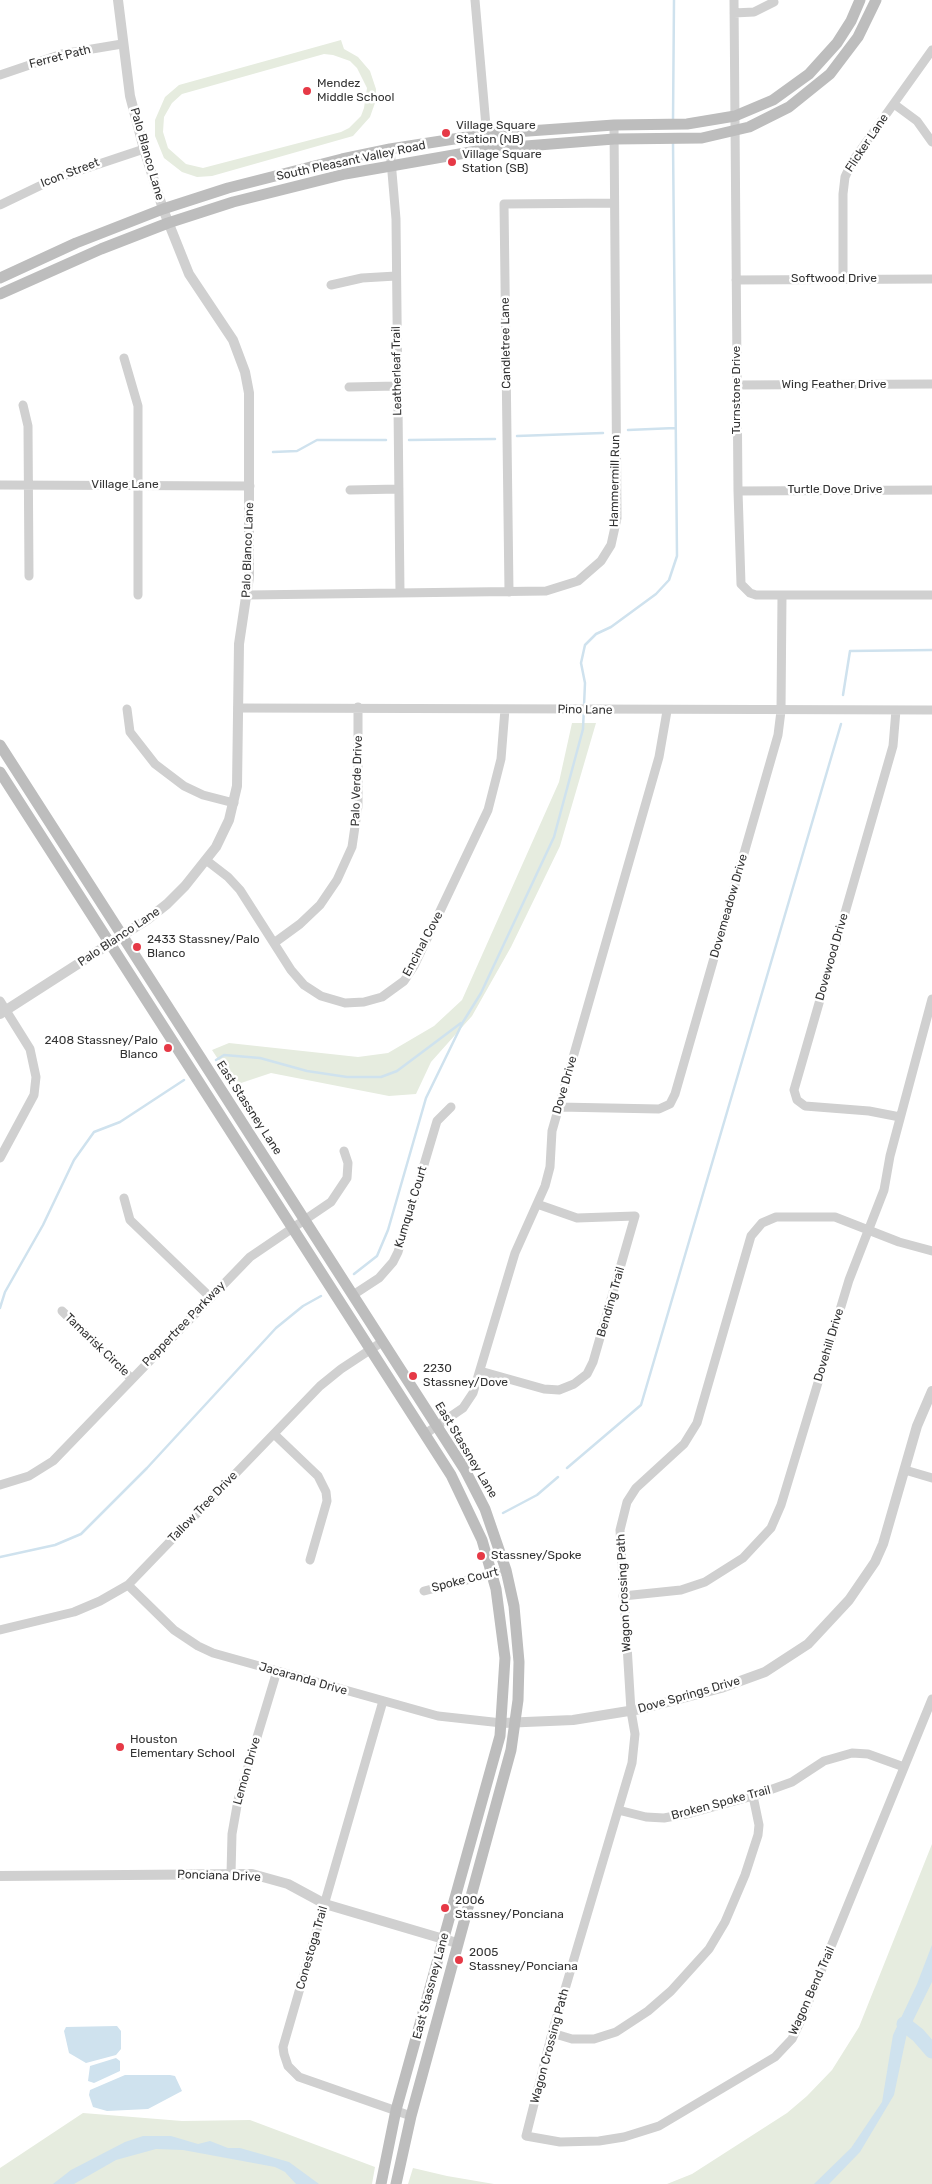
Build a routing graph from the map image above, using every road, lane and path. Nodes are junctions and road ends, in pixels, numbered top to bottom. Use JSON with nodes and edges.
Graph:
{"nodes":[{"id":1,"x":118,"y":0,"type":"edge"},
{"id":2,"x":475,"y":0,"type":"edge"},
{"id":3,"x":734,"y":0,"type":"edge"},
{"id":4,"x":860,"y":0,"type":"edge"},
{"id":5,"x":876,"y":0,"type":"edge"},
{"id":6,"x":774,"y":2,"type":"dead end"},
{"id":7,"x":734,"y":13,"type":"junction"},
{"id":8,"x":122,"y":44,"type":"junction"},
{"id":9,"x":932,"y":50,"type":"edge"},
{"id":10,"x":0,"y":76,"type":"edge"},
{"id":11,"x":894,"y":104,"type":"junction"},
{"id":12,"x":735,"y":116,"type":"junction"},
{"id":13,"x":614,"y":124,"type":"junction"},
{"id":14,"x":735,"y":131,"type":"junction"},
{"id":15,"x":486,"y":134,"type":"junction"},
{"id":16,"x":614,"y":139,"type":"junction"},
{"id":17,"x":932,"y":142,"type":"edge"},
{"id":18,"x":144,"y":148,"type":"junction"},
{"id":19,"x":390,"y":149,"type":"junction"},
{"id":20,"x":488,"y":149,"type":"junction"},
{"id":21,"x":392,"y":164,"type":"junction"},
{"id":22,"x":614,"y":203,"type":"junction"},
{"id":23,"x":0,"y":205,"type":"edge"},
{"id":24,"x":163,"y":209,"type":"junction"},
{"id":25,"x":168,"y":224,"type":"junction"},
{"id":26,"x":396,"y":276,"type":"junction"},
{"id":27,"x":0,"y":278,"type":"edge"},
{"id":28,"x":843,"y":279,"type":"junction"},
{"id":29,"x":932,"y":279,"type":"edge"},
{"id":30,"x":736,"y":280,"type":"junction"},
{"id":31,"x":331,"y":285,"type":"dead end"},
{"id":32,"x":0,"y":294,"type":"edge"},
{"id":33,"x":124,"y":358,"type":"dead end"},
{"id":34,"x":932,"y":384,"type":"edge"},
{"id":35,"x":737,"y":385,"type":"junction"},
{"id":36,"x":397,"y":386,"type":"junction"},
{"id":37,"x":349,"y":387,"type":"dead end"},
{"id":38,"x":23,"y":405,"type":"dead end"},
{"id":39,"x":29,"y":484,"type":"junction"},
{"id":40,"x":0,"y":485,"type":"edge"},
{"id":41,"x":138,"y":485,"type":"junction"},
{"id":42,"x":250,"y":486,"type":"junction"},
{"id":43,"x":399,"y":489,"type":"junction"},
{"id":44,"x":350,"y":490,"type":"dead end"},
{"id":45,"x":932,"y":490,"type":"edge"},
{"id":46,"x":738,"y":491,"type":"junction"},
{"id":47,"x":29,"y":576,"type":"dead end"},
{"id":48,"x":508,"y":592,"type":"junction"},
{"id":49,"x":400,"y":593,"type":"junction"},
{"id":50,"x":138,"y":595,"type":"dead end"},
{"id":51,"x":248,"y":595,"type":"junction"},
{"id":52,"x":932,"y":595,"type":"edge"},
{"id":53,"x":782,"y":596,"type":"junction"},
{"id":54,"x":358,"y":707,"type":"junction"},
{"id":55,"x":238,"y":708,"type":"junction"},
{"id":56,"x":127,"y":709,"type":"dead end"},
{"id":57,"x":505,"y":709,"type":"junction"},
{"id":58,"x":896,"y":710,"type":"junction"},
{"id":59,"x":932,"y":710,"type":"edge"},
{"id":60,"x":667,"y":711,"type":"junction"},
{"id":61,"x":781,"y":711,"type":"junction"},
{"id":62,"x":0,"y":744,"type":"edge"},
{"id":63,"x":0,"y":772,"type":"edge"},
{"id":64,"x":234,"y":802,"type":"junction"},
{"id":65,"x":206,"y":860,"type":"junction"},
{"id":66,"x":123,"y":936,"type":"junction"},
{"id":67,"x":274,"y":943,"type":"junction"},
{"id":68,"x":110,"y":944,"type":"junction"},
{"id":69,"x":932,"y":999,"type":"edge"},
{"id":70,"x":0,"y":1001,"type":"edge"},
{"id":71,"x":3,"y":1012,"type":"edge"},
{"id":72,"x":451,"y":1107,"type":"dead end"},
{"id":73,"x":559,"y":1107,"type":"junction"},
{"id":74,"x":900,"y":1116,"type":"junction"},
{"id":75,"x":344,"y":1151,"type":"dead end"},
{"id":76,"x":0,"y":1158,"type":"edge"},
{"id":77,"x":124,"y":1198,"type":"dead end"},
{"id":78,"x":537,"y":1204,"type":"junction"},
{"id":79,"x":305,"y":1220,"type":"junction"},
{"id":80,"x":292,"y":1228,"type":"junction"},
{"id":81,"x":869,"y":1229,"type":"junction"},
{"id":82,"x":932,"y":1251,"type":"edge"},
{"id":83,"x":350,"y":1291,"type":"junction"},
{"id":84,"x":210,"y":1296,"type":"junction"},
{"id":85,"x":62,"y":1312,"type":"dead end"},
{"id":86,"x":382,"y":1342,"type":"junction"},
{"id":87,"x":370,"y":1350,"type":"junction"},
{"id":88,"x":480,"y":1371,"type":"junction"},
{"id":89,"x":132,"y":1379,"type":"junction"},
{"id":90,"x":932,"y":1391,"type":"edge"},
{"id":91,"x":437,"y":1426,"type":"junction"},
{"id":92,"x":274,"y":1434,"type":"junction"},
{"id":93,"x":425,"y":1434,"type":"junction"},
{"id":94,"x":905,"y":1470,"type":"junction"},
{"id":95,"x":932,"y":1478,"type":"edge"},
{"id":96,"x":1,"y":1483,"type":"edge"},
{"id":97,"x":310,"y":1560,"type":"dead end"},
{"id":98,"x":506,"y":1570,"type":"junction"},
{"id":99,"x":492,"y":1574,"type":"junction"},
{"id":100,"x":128,"y":1585,"type":"junction"},
{"id":101,"x":424,"y":1590,"type":"dead end"},
{"id":102,"x":623,"y":1596,"type":"junction"},
{"id":103,"x":0,"y":1630,"type":"edge"},
{"id":104,"x":277,"y":1672,"type":"junction"},
{"id":105,"x":932,"y":1698,"type":"edge"},
{"id":106,"x":383,"y":1701,"type":"junction"},
{"id":107,"x":631,"y":1711,"type":"junction"},
{"id":108,"x":502,"y":1723,"type":"junction"},
{"id":109,"x":515,"y":1723,"type":"junction"},
{"id":110,"x":904,"y":1767,"type":"junction"},
{"id":111,"x":753,"y":1796,"type":"junction"},
{"id":112,"x":618,"y":1810,"type":"junction"},
{"id":113,"x":231,"y":1874,"type":"junction"},
{"id":114,"x":0,"y":1876,"type":"edge"},
{"id":115,"x":325,"y":1904,"type":"junction"},
{"id":116,"x":442,"y":1939,"type":"junction"},
{"id":117,"x":457,"y":1943,"type":"junction"},
{"id":118,"x":552,"y":2033,"type":"junction"},
{"id":119,"x":396,"y":2110,"type":"junction"},
{"id":120,"x":410,"y":2116,"type":"junction"},
{"id":121,"x":526,"y":2136,"type":"joint"},
{"id":122,"x":381,"y":2184,"type":"edge"},
{"id":123,"x":396,"y":2184,"type":"edge"}],
"edges":[{"from":1,"to":8,"type":"street","name":"Palo Blanco Lane"},
{"from":2,"to":15,"type":"street"},
{"from":3,"to":7,"type":"street","name":"Turnstone Drive"},
{"from":4,"to":12,"type":"main road","name":"South Pleasant Valley Road"},
{"from":5,"to":14,"type":"main road","name":"South Pleasant Valley Road"},
{"from":6,"to":7,"type":"street"},
{"from":7,"to":12,"type":"street","name":"Turnstone Drive"},
{"from":8,"to":10,"type":"street","name":"Ferret Path"},
{"from":8,"to":18,"type":"street","name":"Palo Blanco Lane"},
{"from":9,"to":11,"type":"street","name":"Flicker Lane"},
{"from":11,"to":17,"type":"street"},
{"from":11,"to":28,"type":"street","name":"Flicker Lane"},
{"from":12,"to":13,"type":"main road","name":"South Pleasant Valley Road"},
{"from":12,"to":14,"type":"street","name":"Turnstone Drive"},
{"from":13,"to":15,"type":"main road","name":"South Pleasant Valley Road"},
{"from":13,"to":16,"type":"street","name":"Hammermill Run"},
{"from":14,"to":16,"type":"main road","name":"South Pleasant Valley Road"},
{"from":14,"to":30,"type":"street","name":"Turnstone Drive"},
{"from":15,"to":19,"type":"main road","name":"South Pleasant Valley Road"},
{"from":15,"to":20,"type":"street"},
{"from":16,"to":20,"type":"main road","name":"South Pleasant Valley Road"},
{"from":16,"to":22,"type":"street","name":"Hammermill Run"},
{"from":18,"to":23,"type":"street","name":"Icon Street"},
{"from":18,"to":24,"type":"street","name":"Palo Blanco Lane"},
{"from":19,"to":21,"type":"street","name":"Leatherleaf Trail"},
{"from":19,"to":24,"type":"main road","name":"South Pleasant Valley Road"},
{"from":20,"to":21,"type":"main road","name":"South Pleasant Valley Road"},
{"from":21,"to":25,"type":"main road","name":"South Pleasant Valley Road"},
{"from":21,"to":26,"type":"street","name":"Leatherleaf Trail"},
{"from":22,"to":48,"type":"street","name":"Hammermill Run"},
{"from":22,"to":48,"type":"street","name":"Candletree Lane"},
{"from":24,"to":25,"type":"street","name":"Palo Blanco Lane"},
{"from":24,"to":27,"type":"main road","name":"South Pleasant Valley Road"},
{"from":25,"to":32,"type":"main road","name":"South Pleasant Valley Road"},
{"from":25,"to":42,"type":"street","name":"Palo Blanco Lane"},
{"from":26,"to":31,"type":"street"},
{"from":26,"to":36,"type":"street","name":"Leatherleaf Trail"},
{"from":28,"to":29,"type":"street","name":"Softwood Drive"},
{"from":28,"to":30,"type":"street","name":"Softwood Drive"},
{"from":30,"to":35,"type":"street","name":"Turnstone Drive"},
{"from":33,"to":41,"type":"street"},
{"from":34,"to":35,"type":"street","name":"Wing Feather Drive"},
{"from":35,"to":46,"type":"street","name":"Turnstone Drive"},
{"from":36,"to":37,"type":"street"},
{"from":36,"to":43,"type":"street","name":"Leatherleaf Trail"},
{"from":38,"to":39,"type":"street"},
{"from":39,"to":40,"type":"street","name":"Village Lane"},
{"from":39,"to":41,"type":"street","name":"Village Lane"},
{"from":39,"to":47,"type":"street"},
{"from":41,"to":42,"type":"street","name":"Village Lane"},
{"from":41,"to":50,"type":"street"},
{"from":42,"to":51,"type":"street","name":"Palo Blanco Lane"},
{"from":43,"to":44,"type":"street"},
{"from":43,"to":49,"type":"street","name":"Leatherleaf Trail"},
{"from":45,"to":46,"type":"street","name":"Turtle Dove Drive"},
{"from":46,"to":53,"type":"street","name":"Turnstone Drive"},
{"from":48,"to":49,"type":"street","name":"Hammermill Run"},
{"from":49,"to":51,"type":"street","name":"Hammermill Run"},
{"from":51,"to":55,"type":"street","name":"Palo Blanco Lane"},
{"from":52,"to":53,"type":"street","name":"Turnstone Drive"},
{"from":53,"to":61,"type":"street","name":"Dovemeadow Drive"},
{"from":54,"to":55,"type":"street","name":"Pino Lane"},
{"from":54,"to":57,"type":"street","name":"Pino Lane"},
{"from":54,"to":67,"type":"street","name":"Palo Verde Drive"},
{"from":55,"to":64,"type":"street","name":"Palo Blanco Lane"},
{"from":56,"to":64,"type":"street"},
{"from":57,"to":60,"type":"street","name":"Pino Lane"},
{"from":57,"to":67,"type":"street","name":"Encinal Cove"},
{"from":58,"to":59,"type":"street","name":"Pino Lane"},
{"from":58,"to":61,"type":"street","name":"Pino Lane"},
{"from":58,"to":74,"type":"street","name":"Dovewood Drive"},
{"from":60,"to":61,"type":"street","name":"Pino Lane"},
{"from":60,"to":73,"type":"street","name":"Dove Drive"},
{"from":61,"to":73,"type":"street","name":"Dovemeadow Drive"},
{"from":62,"to":66,"type":"main road","name":"East Stassney Lane"},
{"from":63,"to":68,"type":"main road","name":"East Stassney Lane"},
{"from":64,"to":65,"type":"street","name":"Palo Blanco Lane"},
{"from":65,"to":66,"type":"street","name":"Palo Blanco Lane"},
{"from":65,"to":67,"type":"street","name":"Encinal Cove"},
{"from":66,"to":68,"type":"street","name":"Palo Blanco Lane"},
{"from":66,"to":79,"type":"main road","name":"East Stassney Lane"},
{"from":68,"to":71,"type":"street","name":"Palo Blanco Lane"},
{"from":68,"to":80,"type":"main road","name":"East Stassney Lane"},
{"from":69,"to":74,"type":"street","name":"Dovehill Drive"},
{"from":70,"to":71,"type":"street"},
{"from":71,"to":76,"type":"street"},
{"from":72,"to":83,"type":"street","name":"Kumquat Court"},
{"from":73,"to":78,"type":"street","name":"Dove Drive"},
{"from":74,"to":81,"type":"street","name":"Dovehill Drive"},
{"from":75,"to":79,"type":"street","name":"Peppertree Parkway"},
{"from":77,"to":84,"type":"street"},
{"from":78,"to":88,"type":"street","name":"Dove Drive"},
{"from":78,"to":88,"type":"street","name":"Bending Trail"},
{"from":79,"to":80,"type":"street","name":"Peppertree Parkway"},
{"from":79,"to":83,"type":"main road","name":"East Stassney Lane"},
{"from":80,"to":84,"type":"street","name":"Peppertree Parkway"},
{"from":80,"to":87,"type":"main road","name":"East Stassney Lane"},
{"from":81,"to":82,"type":"street","name":"Wagon Crossing Path"},
{"from":81,"to":102,"type":"street","name":"Dovehill Drive"},
{"from":81,"to":102,"type":"street","name":"Wagon Crossing Path"},
{"from":83,"to":86,"type":"main road","name":"East Stassney Lane"},
{"from":84,"to":89,"type":"street","name":"Peppertree Parkway"},
{"from":85,"to":89,"type":"street","name":"Tamarisk Circle"},
{"from":86,"to":87,"type":"street","name":"Tallow Tree Drive"},
{"from":86,"to":91,"type":"main road","name":"East Stassney Lane"},
{"from":87,"to":92,"type":"street","name":"Tallow Tree Drive"},
{"from":87,"to":93,"type":"main road","name":"East Stassney Lane"},
{"from":88,"to":91,"type":"street","name":"Dove Drive"},
{"from":89,"to":96,"type":"street","name":"Peppertree Parkway"},
{"from":90,"to":94,"type":"street","name":"Dove Springs Drive"},
{"from":91,"to":93,"type":"street","name":"Dove Drive"},
{"from":91,"to":98,"type":"main road","name":"East Stassney Lane"},
{"from":92,"to":97,"type":"street"},
{"from":92,"to":100,"type":"street","name":"Tallow Tree Drive"},
{"from":93,"to":99,"type":"main road","name":"East Stassney Lane"},
{"from":94,"to":95,"type":"street"},
{"from":94,"to":107,"type":"street","name":"Dove Springs Drive"},
{"from":98,"to":99,"type":"street","name":"Spoke Court"},
{"from":98,"to":109,"type":"main road","name":"East Stassney Lane"},
{"from":99,"to":101,"type":"street","name":"Spoke Court"},
{"from":99,"to":108,"type":"main road","name":"East Stassney Lane"},
{"from":100,"to":103,"type":"street","name":"Tallow Tree Drive"},
{"from":100,"to":104,"type":"street","name":"Jacaranda Drive"},
{"from":102,"to":107,"type":"street","name":"Wagon Crossing Path"},
{"from":104,"to":106,"type":"street","name":"Jacaranda Drive"},
{"from":104,"to":113,"type":"street","name":"Lemon Drive"},
{"from":105,"to":110,"type":"street","name":"Wagon Bend Trail"},
{"from":106,"to":108,"type":"street","name":"Jacaranda Drive"},
{"from":106,"to":115,"type":"street","name":"Conestoga Trail"},
{"from":107,"to":109,"type":"street","name":"Dove Springs Drive"},
{"from":107,"to":112,"type":"street","name":"Wagon Crossing Path"},
{"from":108,"to":109,"type":"street","name":"Dove Springs Drive"},
{"from":108,"to":116,"type":"main road","name":"East Stassney Lane"},
{"from":109,"to":117,"type":"main road","name":"East Stassney Lane"},
{"from":110,"to":111,"type":"street","name":"Broken Spoke Trail"},
{"from":110,"to":121,"type":"street","name":"Wagon Bend Trail"},
{"from":111,"to":112,"type":"street","name":"Broken Spoke Trail"},
{"from":111,"to":118,"type":"street"},
{"from":112,"to":118,"type":"street","name":"Wagon Crossing Path"},
{"from":113,"to":114,"type":"street","name":"Ponciana Drive"},
{"from":113,"to":115,"type":"street","name":"Ponciana Drive"},
{"from":115,"to":116,"type":"street","name":"Ponciana Drive"},
{"from":115,"to":119,"type":"street","name":"Conestoga Trail"},
{"from":116,"to":117,"type":"street","name":"Ponciana Drive"},
{"from":116,"to":119,"type":"main road","name":"East Stassney Lane"},
{"from":117,"to":120,"type":"main road","name":"East Stassney Lane"},
{"from":118,"to":121,"type":"street","name":"Wagon Crossing Path"},
{"from":119,"to":120,"type":"street","name":"Conestoga Trail"},
{"from":119,"to":122,"type":"main road","name":"East Stassney Lane"},
{"from":120,"to":123,"type":"main road","name":"East Stassney Lane"}]}
